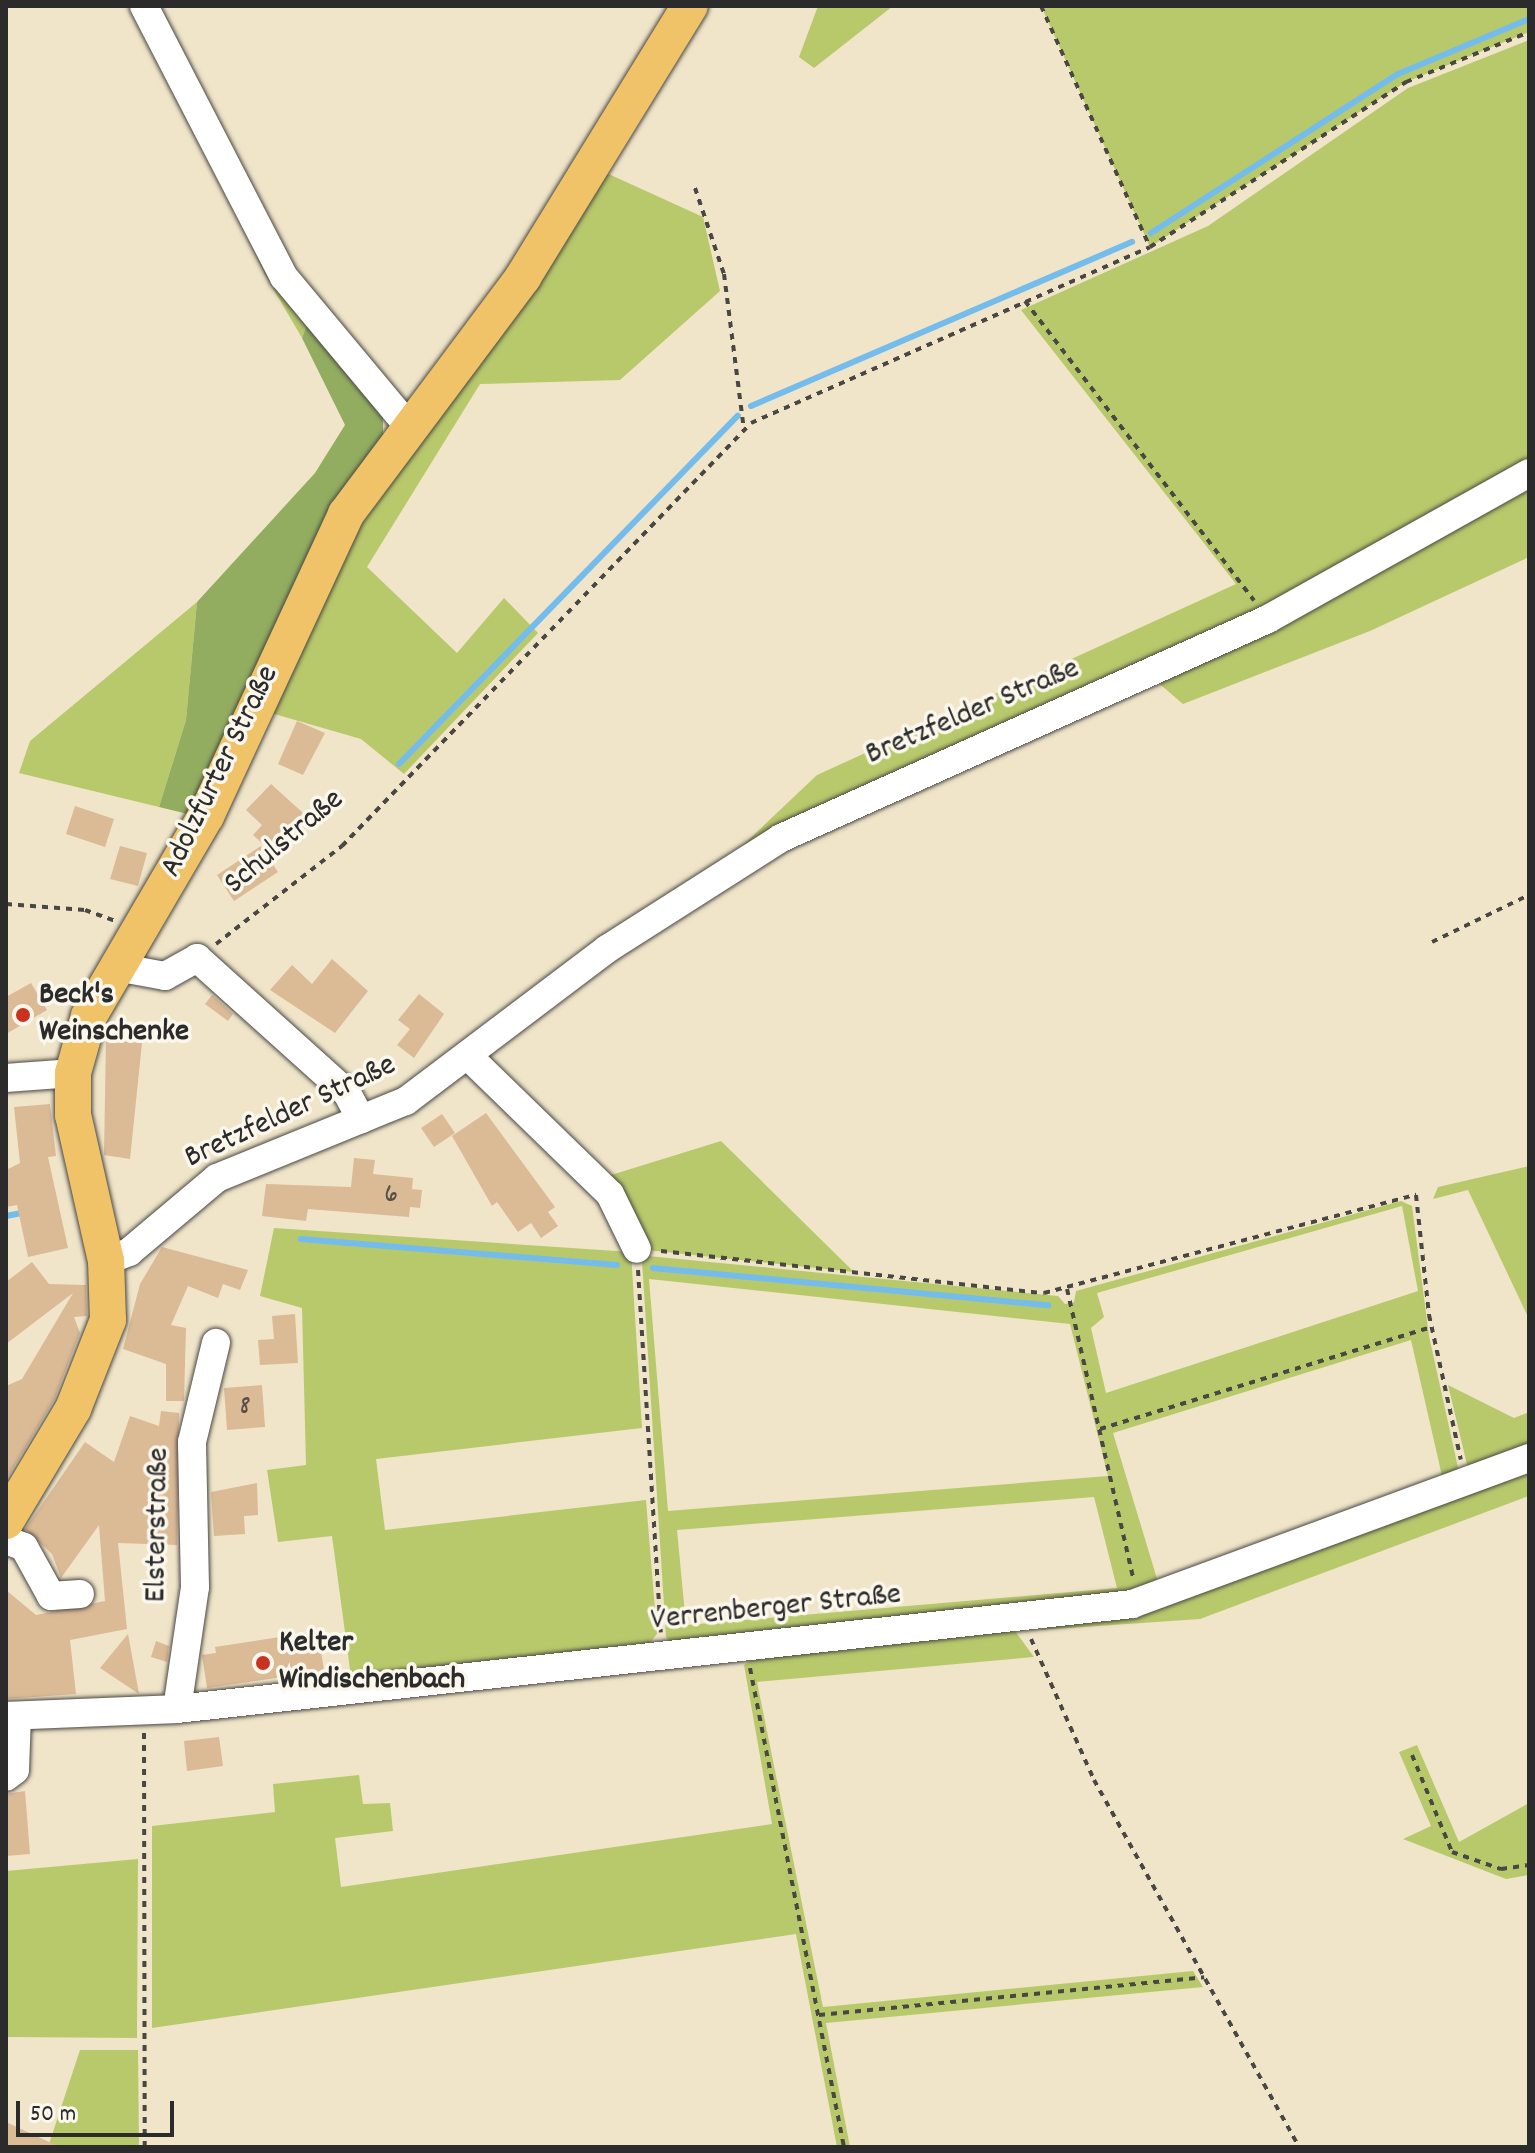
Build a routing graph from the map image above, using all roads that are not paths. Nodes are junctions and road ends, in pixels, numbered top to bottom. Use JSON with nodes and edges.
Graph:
{"nodes":[{"id":1,"x":144,"y":6,"type":"edge"},
{"id":2,"x":690,"y":6,"type":"edge"},
{"id":3,"x":408,"y":426,"type":"junction"},
{"id":4,"x":1529,"y":473,"type":"edge"},
{"id":5,"x":116,"y":967,"type":"junction"},
{"id":6,"x":468,"y":1056,"type":"junction"},
{"id":7,"x":73,"y":1073,"type":"junction"},
{"id":8,"x":6,"y":1078,"type":"edge"},
{"id":9,"x":361,"y":1119,"type":"junction"},
{"id":10,"x":637,"y":1249,"type":"road end"},
{"id":11,"x":106,"y":1261,"type":"junction"},
{"id":12,"x":216,"y":1343,"type":"dead end"},
{"id":13,"x":1529,"y":1458,"type":"edge"},
{"id":14,"x":6,"y":1521,"type":"edge"},
{"id":15,"x":6,"y":1540,"type":"edge"},
{"id":16,"x":80,"y":1594,"type":"dead end"},
{"id":17,"x":177,"y":1709,"type":"junction"},
{"id":18,"x":12,"y":1716,"type":"edge"},
{"id":19,"x":6,"y":1777,"type":"edge"}],
"edges":[{"from":1,"to":3,"type":"street"},
{"from":2,"to":3,"type":"main road","name":"Adolzfurter Straße"},
{"from":3,"to":5,"type":"main road","name":"Adolzfurter Straße"},
{"from":4,"to":6,"type":"street","name":"Bretzfelder Straße"},
{"from":5,"to":7,"type":"main road","name":"Adolzfurter Straße"},
{"from":5,"to":9,"type":"street"},
{"from":6,"to":9,"type":"street","name":"Bretzfelder Straße"},
{"from":6,"to":10,"type":"street"},
{"from":7,"to":8,"type":"street"},
{"from":7,"to":11,"type":"main road","name":"Adolzfurter Straße"},
{"from":9,"to":11,"type":"street","name":"Bretzfelder Straße"},
{"from":11,"to":14,"type":"main road","name":"Adolzfurter Straße"},
{"from":12,"to":17,"type":"street","name":"Elsterstraße"},
{"from":13,"to":17,"type":"street","name":"Verrenberger Straße"},
{"from":15,"to":16,"type":"street"},
{"from":17,"to":18,"type":"street","name":"Verrenberger Straße"},
{"from":18,"to":19,"type":"street"}]}
